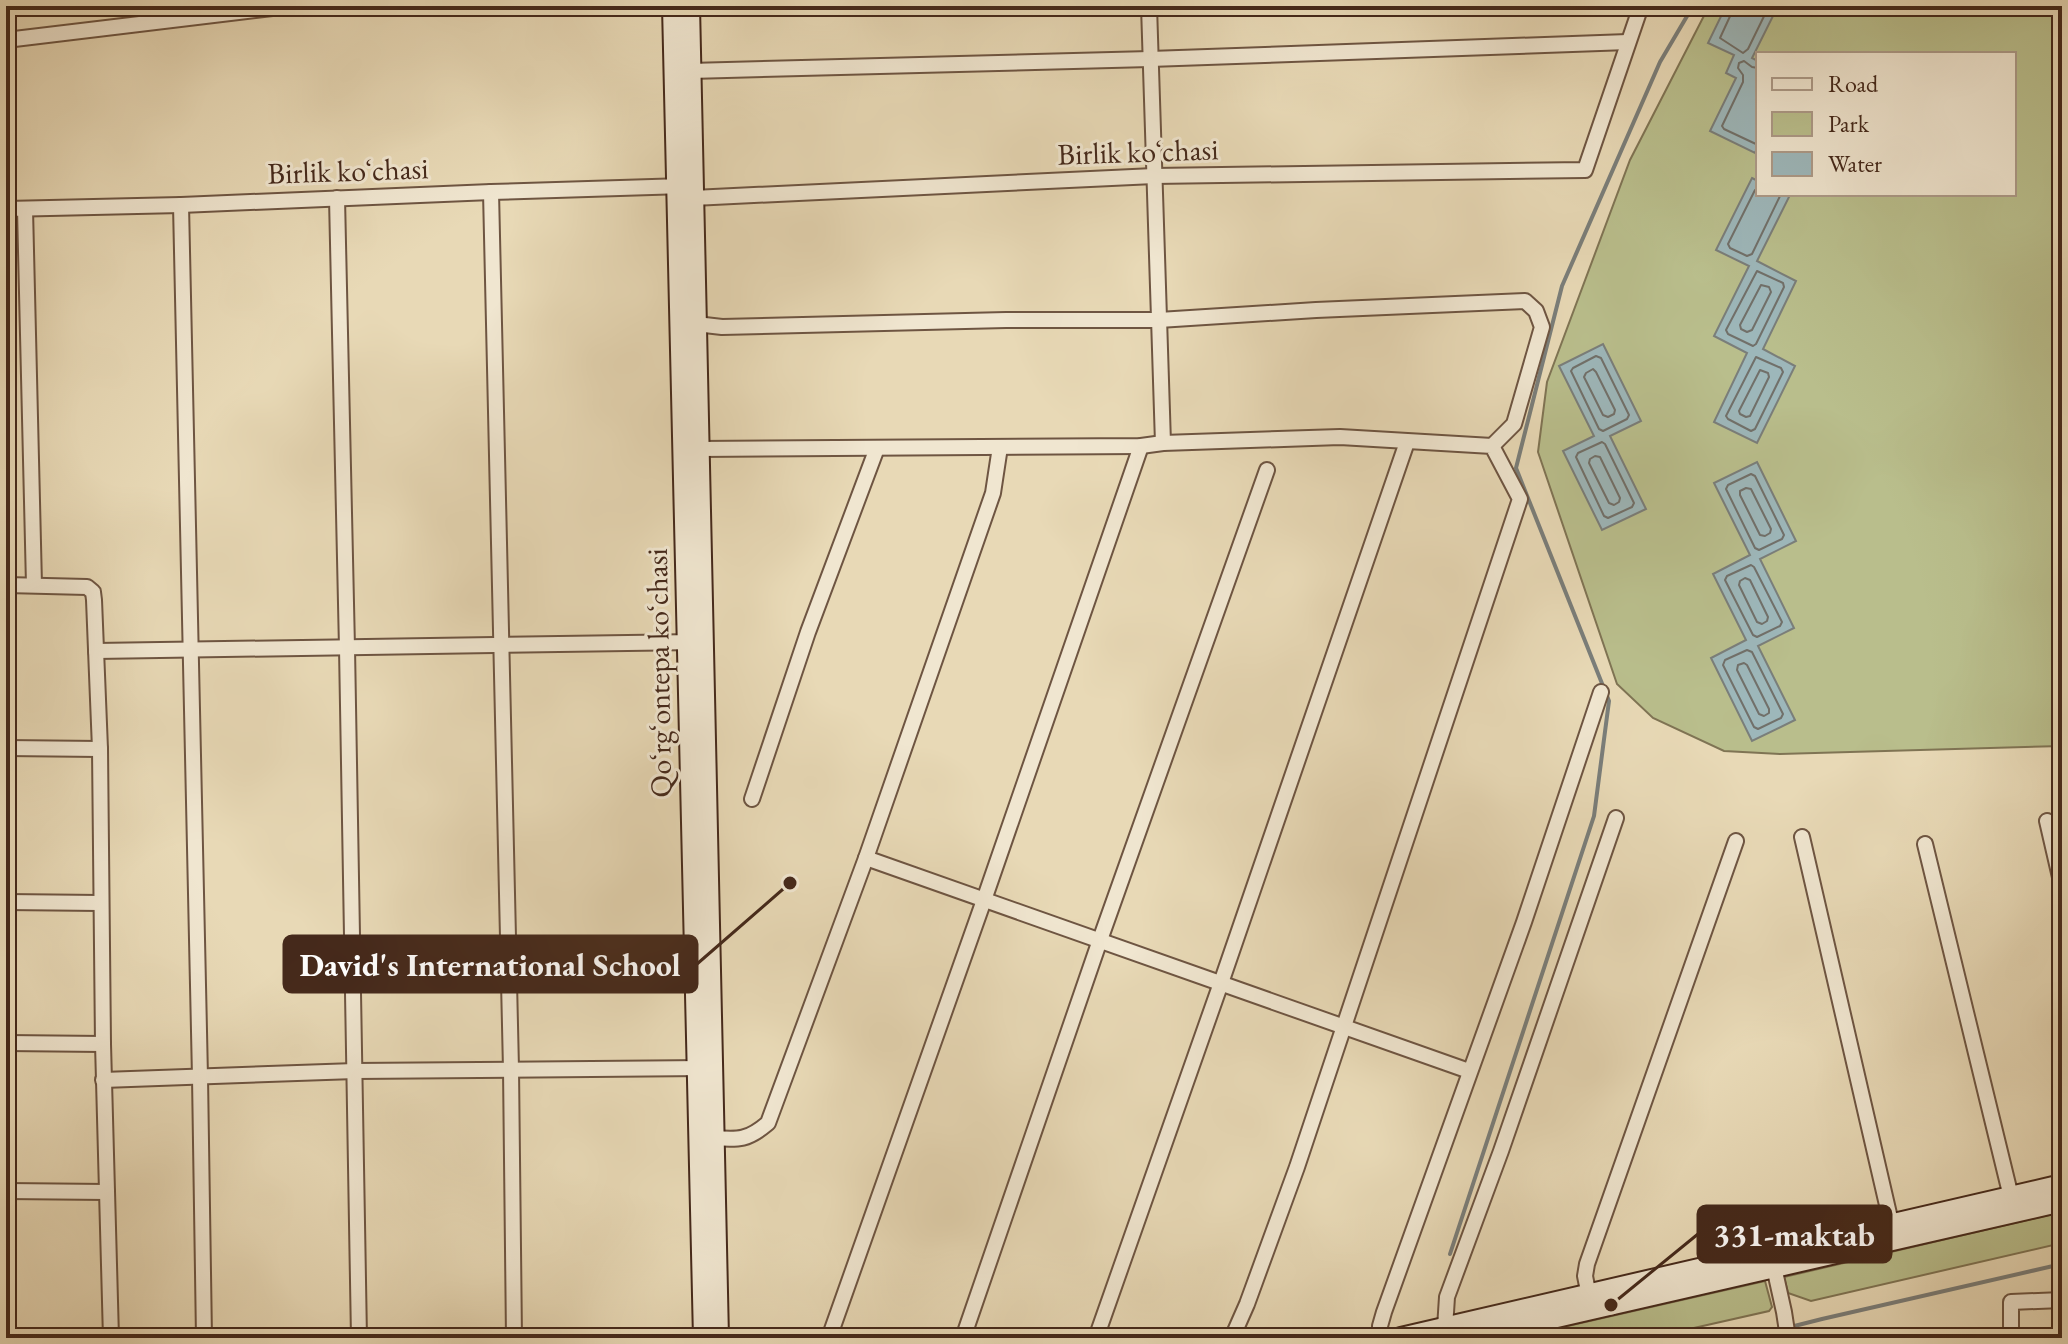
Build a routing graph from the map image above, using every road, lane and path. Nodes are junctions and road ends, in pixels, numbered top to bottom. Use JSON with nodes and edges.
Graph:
{"nodes":[{"id":1,"x":289,"y":6,"type":"edge"},
{"id":2,"x":673,"y":6,"type":"edge"},
{"id":3,"x":689,"y":6,"type":"edge"},
{"id":4,"x":1149,"y":6,"type":"edge"},
{"id":5,"x":1641,"y":6,"type":"edge"},
{"id":6,"x":6,"y":40,"type":"edge"},
{"id":7,"x":1628,"y":42,"type":"junction"},
{"id":8,"x":1150,"y":59,"type":"junction"},
{"id":9,"x":690,"y":71,"type":"junction"},
{"id":10,"x":1154,"y":176,"type":"junction"},
{"id":11,"x":688,"y":190,"type":"junction"},
{"id":12,"x":491,"y":192,"type":"junction"},
{"id":13,"x":337,"y":198,"type":"junction"},
{"id":14,"x":181,"y":205,"type":"junction"},
{"id":15,"x":6,"y":209,"type":"edge"},
{"id":16,"x":25,"y":209,"type":"junction"},
{"id":17,"x":1159,"y":320,"type":"junction"},
{"id":18,"x":696,"y":324,"type":"junction"},
{"id":19,"x":1407,"y":442,"type":"junction"},
{"id":20,"x":1163,"y":443,"type":"junction"},
{"id":21,"x":1141,"y":446,"type":"junction"},
{"id":22,"x":1492,"y":446,"type":"junction"},
{"id":23,"x":1000,"y":447,"type":"junction"},
{"id":24,"x":877,"y":448,"type":"junction"},
{"id":25,"x":699,"y":449,"type":"junction"},
{"id":26,"x":1267,"y":470,"type":"dead end"},
{"id":27,"x":6,"y":585,"type":"edge"},
{"id":28,"x":34,"y":585,"type":"junction"},
{"id":29,"x":696,"y":642,"type":"junction"},
{"id":30,"x":502,"y":645,"type":"junction"},
{"id":31,"x":347,"y":648,"type":"junction"},
{"id":32,"x":190,"y":650,"type":"junction"},
{"id":33,"x":96,"y":651,"type":"junction"},
{"id":34,"x":1601,"y":692,"type":"dead end"},
{"id":35,"x":6,"y":748,"type":"edge"},
{"id":36,"x":100,"y":749,"type":"junction"},
{"id":37,"x":752,"y":799,"type":"dead end"},
{"id":38,"x":1616,"y":818,"type":"dead end"},
{"id":39,"x":2047,"y":821,"type":"dead end"},
{"id":40,"x":1802,"y":837,"type":"dead end"},
{"id":41,"x":1736,"y":841,"type":"dead end"},
{"id":42,"x":1925,"y":844,"type":"dead end"},
{"id":43,"x":866,"y":858,"type":"junction"},
{"id":44,"x":2062,"y":886,"type":"edge"},
{"id":45,"x":984,"y":900,"type":"junction"},
{"id":46,"x":6,"y":902,"type":"edge"},
{"id":47,"x":100,"y":903,"type":"junction"},
{"id":48,"x":1100,"y":940,"type":"junction"},
{"id":49,"x":1221,"y":983,"type":"junction"},
{"id":50,"x":1343,"y":1027,"type":"junction"},
{"id":51,"x":6,"y":1043,"type":"edge"},
{"id":52,"x":103,"y":1044,"type":"junction"},
{"id":53,"x":705,"y":1068,"type":"junction"},
{"id":54,"x":511,"y":1069,"type":"junction"},
{"id":55,"x":355,"y":1071,"type":"junction"},
{"id":56,"x":1469,"y":1071,"type":"junction"},
{"id":57,"x":200,"y":1077,"type":"junction"},
{"id":58,"x":103,"y":1080,"type":"junction"},
{"id":59,"x":714,"y":1138,"type":"junction"},
{"id":60,"x":2062,"y":1185,"type":"edge"},
{"id":61,"x":6,"y":1191,"type":"edge"},
{"id":62,"x":107,"y":1192,"type":"junction"},
{"id":63,"x":2062,"y":1201,"type":"edge"},
{"id":64,"x":2013,"y":1204,"type":"junction"},
{"id":65,"x":1894,"y":1232,"type":"junction"},
{"id":66,"x":1774,"y":1267,"type":"junction"},
{"id":67,"x":2062,"y":1300,"type":"edge"},
{"id":68,"x":1590,"y":1302,"type":"junction"},
{"id":69,"x":1445,"y":1328,"type":"junction"},
{"id":70,"x":111,"y":1338,"type":"edge"},
{"id":71,"x":204,"y":1338,"type":"edge"},
{"id":72,"x":359,"y":1338,"type":"edge"},
{"id":73,"x":514,"y":1338,"type":"edge"},
{"id":74,"x":704,"y":1338,"type":"edge"},
{"id":75,"x":718,"y":1338,"type":"edge"},
{"id":76,"x":829,"y":1338,"type":"edge"},
{"id":77,"x":963,"y":1338,"type":"edge"},
{"id":78,"x":1096,"y":1338,"type":"edge"},
{"id":79,"x":1232,"y":1338,"type":"edge"},
{"id":80,"x":1380,"y":1338,"type":"edge"},
{"id":81,"x":1401,"y":1338,"type":"edge"},
{"id":82,"x":1465,"y":1338,"type":"edge"},
{"id":83,"x":1788,"y":1338,"type":"edge"},
{"id":84,"x":2011,"y":1338,"type":"edge"}],
"edges":[{"from":1,"to":6,"type":"street"},
{"from":2,"to":11,"type":"main road","name":"Qoʻrgʻontepa koʻchasi"},
{"from":3,"to":9,"type":"main road","name":"Qoʻrgʻontepa koʻchasi"},
{"from":4,"to":8,"type":"street"},
{"from":5,"to":7,"type":"street"},
{"from":7,"to":8,"type":"street"},
{"from":7,"to":10,"type":"street","name":"Birlik koʻchasi"},
{"from":8,"to":9,"type":"street"},
{"from":8,"to":10,"type":"street"},
{"from":9,"to":11,"type":"main road","name":"Qoʻrgʻontepa koʻchasi"},
{"from":10,"to":11,"type":"street","name":"Birlik koʻchasi"},
{"from":10,"to":17,"type":"street"},
{"from":11,"to":12,"type":"street","name":"Birlik koʻchasi"},
{"from":11,"to":18,"type":"main road","name":"Qoʻrgʻontepa koʻchasi"},
{"from":11,"to":29,"type":"main road","name":"Qoʻrgʻontepa koʻchasi"},
{"from":12,"to":13,"type":"street","name":"Birlik koʻchasi"},
{"from":12,"to":30,"type":"street"},
{"from":13,"to":14,"type":"street","name":"Birlik koʻchasi"},
{"from":13,"to":31,"type":"street"},
{"from":14,"to":16,"type":"street","name":"Birlik koʻchasi"},
{"from":14,"to":32,"type":"street"},
{"from":15,"to":16,"type":"street","name":"Birlik koʻchasi"},
{"from":16,"to":28,"type":"street"},
{"from":17,"to":18,"type":"street"},
{"from":17,"to":20,"type":"street"},
{"from":17,"to":22,"type":"street"},
{"from":18,"to":25,"type":"main road","name":"Qoʻrgʻontepa koʻchasi"},
{"from":19,"to":20,"type":"street"},
{"from":19,"to":22,"type":"street"},
{"from":19,"to":49,"type":"street"},
{"from":20,"to":21,"type":"street"},
{"from":21,"to":23,"type":"street"},
{"from":21,"to":45,"type":"street"},
{"from":22,"to":50,"type":"street"},
{"from":23,"to":24,"type":"street"},
{"from":23,"to":43,"type":"street"},
{"from":24,"to":25,"type":"street"},
{"from":24,"to":37,"type":"street"},
{"from":25,"to":29,"type":"main road","name":"Qoʻrgʻontepa koʻchasi"},
{"from":26,"to":48,"type":"street"},
{"from":27,"to":28,"type":"street"},
{"from":28,"to":33,"type":"street"},
{"from":29,"to":30,"type":"street"},
{"from":29,"to":53,"type":"main road","name":"Qoʻrgʻontepa koʻchasi"},
{"from":30,"to":31,"type":"street"},
{"from":30,"to":54,"type":"street"},
{"from":31,"to":32,"type":"street"},
{"from":31,"to":55,"type":"street"},
{"from":32,"to":33,"type":"street"},
{"from":32,"to":57,"type":"street"},
{"from":33,"to":36,"type":"street"},
{"from":34,"to":56,"type":"street"},
{"from":35,"to":36,"type":"street"},
{"from":36,"to":47,"type":"street"},
{"from":38,"to":69,"type":"street"},
{"from":39,"to":44,"type":"street"},
{"from":40,"to":65,"type":"street"},
{"from":41,"to":68,"type":"street"},
{"from":42,"to":64,"type":"street"},
{"from":43,"to":45,"type":"street"},
{"from":43,"to":59,"type":"street"},
{"from":45,"to":48,"type":"street"},
{"from":45,"to":76,"type":"street"},
{"from":46,"to":47,"type":"street"},
{"from":47,"to":52,"type":"street"},
{"from":48,"to":49,"type":"street"},
{"from":48,"to":77,"type":"street"},
{"from":49,"to":50,"type":"street"},
{"from":49,"to":78,"type":"street"},
{"from":50,"to":56,"type":"street"},
{"from":50,"to":79,"type":"street"},
{"from":51,"to":52,"type":"street"},
{"from":52,"to":58,"type":"street"},
{"from":53,"to":54,"type":"street"},
{"from":53,"to":59,"type":"main road","name":"Qoʻrgʻontepa koʻchasi"},
{"from":53,"to":74,"type":"main road","name":"Qoʻrgʻontepa koʻchasi"},
{"from":54,"to":55,"type":"street"},
{"from":54,"to":73,"type":"street"},
{"from":55,"to":57,"type":"street"},
{"from":55,"to":72,"type":"street"},
{"from":56,"to":80,"type":"street"},
{"from":57,"to":58,"type":"street"},
{"from":57,"to":71,"type":"street"},
{"from":58,"to":62,"type":"street"},
{"from":59,"to":75,"type":"main road","name":"Qoʻrgʻontepa koʻchasi"},
{"from":60,"to":64,"type":"main road"},
{"from":61,"to":62,"type":"street"},
{"from":62,"to":70,"type":"street"},
{"from":63,"to":64,"type":"main road"},
{"from":64,"to":65,"type":"main road"},
{"from":65,"to":66,"type":"main road"},
{"from":65,"to":68,"type":"main road"},
{"from":66,"to":68,"type":"main road"},
{"from":66,"to":83,"type":"street"},
{"from":67,"to":84,"type":"street"},
{"from":68,"to":69,"type":"main road"},
{"from":68,"to":82,"type":"main road"},
{"from":69,"to":81,"type":"main road"}]}
